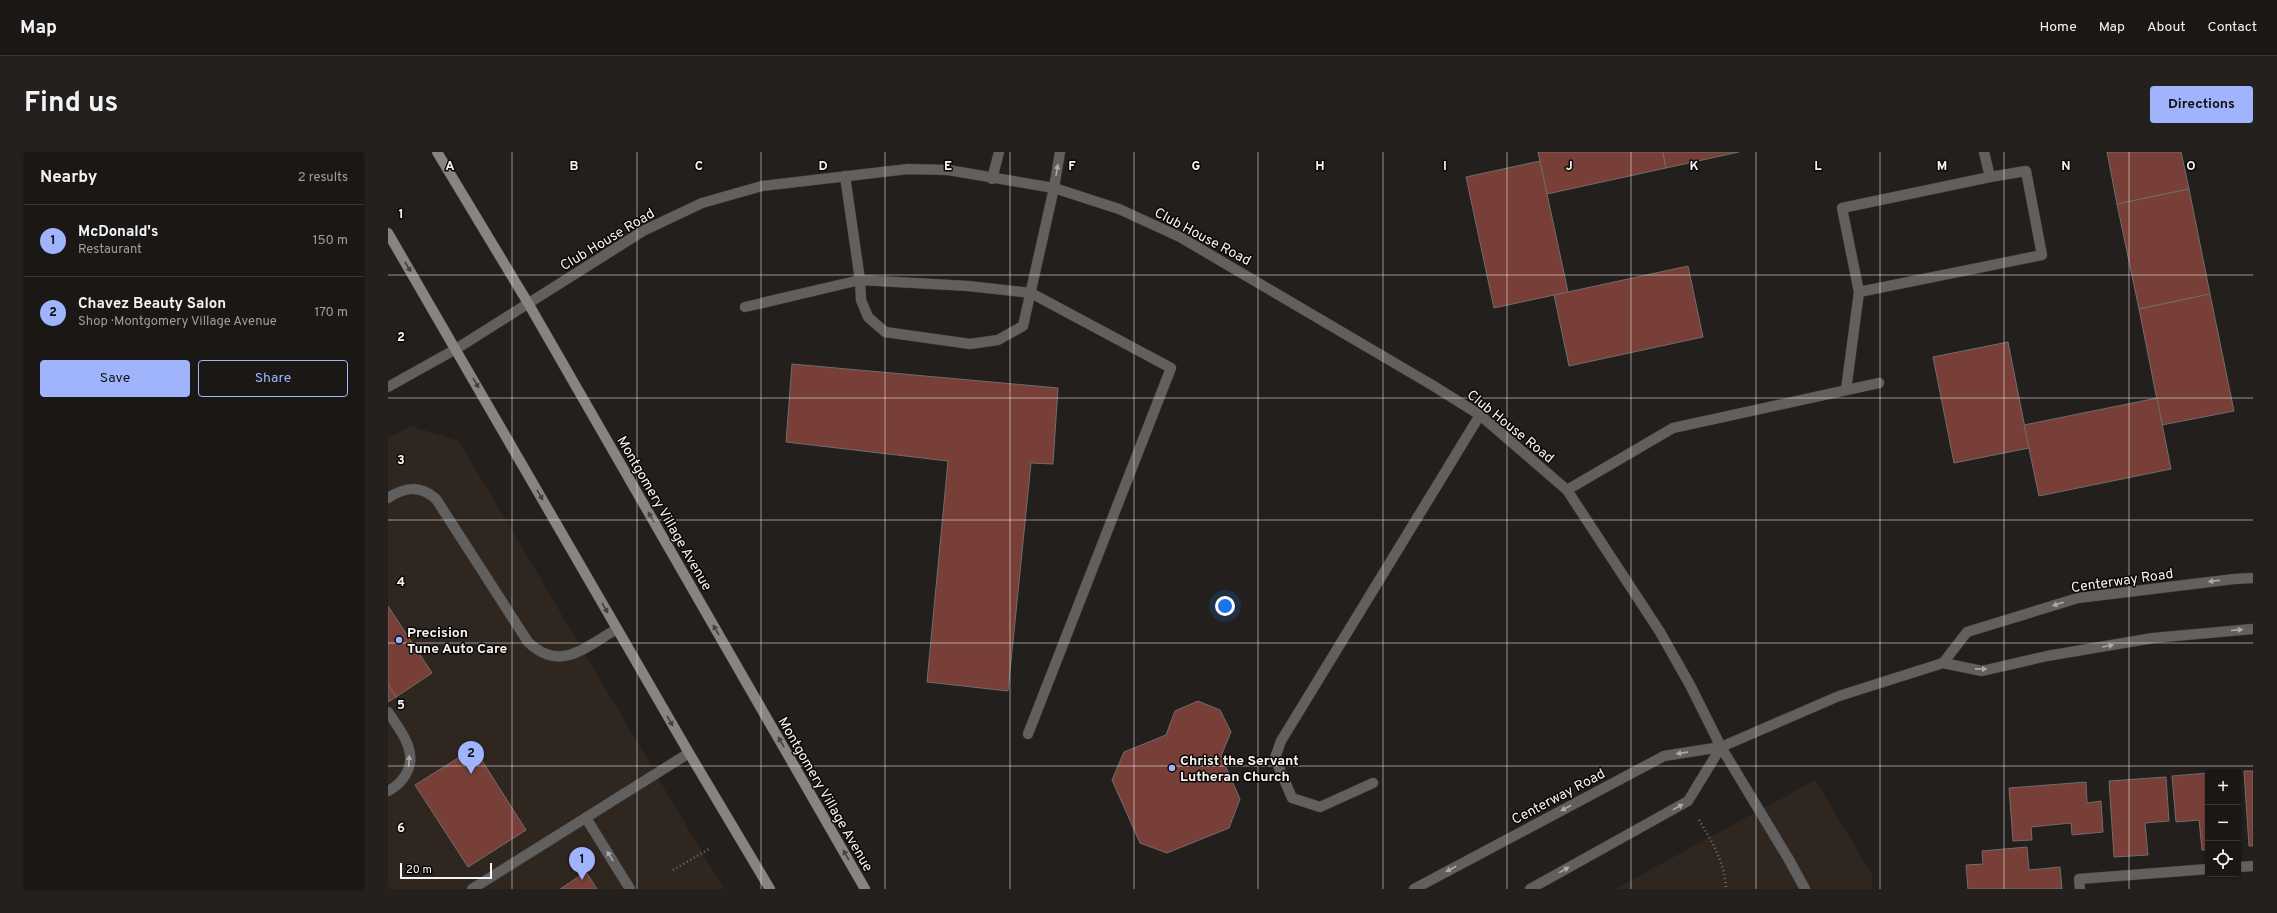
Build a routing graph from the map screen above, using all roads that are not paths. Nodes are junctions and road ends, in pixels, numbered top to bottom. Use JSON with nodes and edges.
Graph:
{"nodes":[{"id":1,"x":437,"y":152,"type":"edge"},
{"id":2,"x":999,"y":152,"type":"edge"},
{"id":3,"x":1060,"y":152,"type":"edge"},
{"id":4,"x":1984,"y":152,"type":"edge"},
{"id":5,"x":845,"y":176,"type":"junction"},
{"id":6,"x":1990,"y":177,"type":"junction"},
{"id":7,"x":992,"y":179,"type":"junction"},
{"id":8,"x":1054,"y":188,"type":"junction"},
{"id":9,"x":388,"y":233,"type":"edge"},
{"id":10,"x":860,"y":280,"type":"junction"},
{"id":11,"x":1859,"y":292,"type":"junction"},
{"id":12,"x":1031,"y":293,"type":"junction"},
{"id":13,"x":528,"y":303,"type":"junction"},
{"id":14,"x":745,"y":307,"type":"dead end"},
{"id":15,"x":456,"y":349,"type":"junction"},
{"id":16,"x":1879,"y":384,"type":"dead end"},
{"id":17,"x":388,"y":387,"type":"edge"},
{"id":18,"x":1846,"y":390,"type":"junction"},
{"id":19,"x":1480,"y":416,"type":"junction"},
{"id":20,"x":1567,"y":490,"type":"junction"},
{"id":21,"x":388,"y":498,"type":"edge"},
{"id":22,"x":2253,"y":578,"type":"edge"},
{"id":23,"x":617,"y":629,"type":"junction"},
{"id":24,"x":2253,"y":629,"type":"edge"},
{"id":25,"x":1943,"y":663,"type":"junction"},
{"id":26,"x":388,"y":712,"type":"edge"},
{"id":27,"x":1028,"y":734,"type":"dead end"},
{"id":28,"x":1721,"y":747,"type":"junction"},
{"id":29,"x":689,"y":754,"type":"junction"},
{"id":30,"x":1373,"y":783,"type":"dead end"},
{"id":31,"x":388,"y":790,"type":"edge"},
{"id":32,"x":586,"y":818,"type":"junction"},
{"id":33,"x":2253,"y":866,"type":"edge"},
{"id":34,"x":2241,"y":867,"type":"edge"},
{"id":35,"x":2205,"y":869,"type":"edge"},
{"id":36,"x":472,"y":889,"type":"edge"},
{"id":37,"x":630,"y":889,"type":"edge"},
{"id":38,"x":770,"y":889,"type":"edge"},
{"id":39,"x":865,"y":889,"type":"edge"},
{"id":40,"x":1414,"y":889,"type":"edge"},
{"id":41,"x":1530,"y":889,"type":"edge"},
{"id":42,"x":1805,"y":889,"type":"edge"},
{"id":43,"x":2080,"y":889,"type":"edge"}],
"edges":[{"from":1,"to":13,"type":"main road","name":"Montgomery Village Avenue"},
{"from":2,"to":7,"type":"street"},
{"from":8,"to":3,"type":"street","one_way":true},
{"from":4,"to":6,"type":"street"},
{"from":5,"to":7,"type":"street","name":"Club House Road"},
{"from":5,"to":10,"type":"street"},
{"from":5,"to":13,"type":"street","name":"Club House Road"},
{"from":6,"to":11,"type":"street"},
{"from":6,"to":11,"type":"street"},
{"from":7,"to":8,"type":"street","name":"Club House Road"},
{"from":8,"to":12,"type":"street"},
{"from":8,"to":19,"type":"street","name":"Club House Road"},
{"from":9,"to":15,"type":"main road","one_way":true},
{"from":10,"to":12,"type":"street"},
{"from":10,"to":12,"type":"street"},
{"from":10,"to":14,"type":"street"},
{"from":11,"to":18,"type":"street"},
{"from":12,"to":27,"type":"street"},
{"from":13,"to":15,"type":"street","name":"Club House Road"},
{"from":39,"to":13,"type":"main road","name":"Montgomery Village Avenue","one_way":true},
{"from":15,"to":17,"type":"street","name":"Club House Road"},
{"from":15,"to":23,"type":"main road","one_way":true},
{"from":16,"to":18,"type":"street"},
{"from":18,"to":20,"type":"street"},
{"from":19,"to":20,"type":"street","name":"Club House Road"},
{"from":19,"to":30,"type":"street"},
{"from":20,"to":28,"type":"street","name":"Club House Road"},
{"from":21,"to":23,"type":"street"},
{"from":22,"to":25,"type":"street","name":"Centerway Road","one_way":true},
{"from":23,"to":29,"type":"main road","one_way":true},
{"from":25,"to":24,"type":"street","name":"Centerway Road","one_way":true},
{"from":25,"to":28,"type":"street","name":"Centerway Road"},
{"from":31,"to":26,"type":"street","one_way":true},
{"from":28,"to":40,"type":"street","name":"Centerway Road","one_way":true},
{"from":41,"to":28,"type":"street","one_way":true},
{"from":28,"to":42,"type":"street","name":"Club House Road"},
{"from":29,"to":32,"type":"street"},
{"from":29,"to":38,"type":"main road"},
{"from":32,"to":36,"type":"street"},
{"from":37,"to":32,"type":"street","one_way":true},
{"from":33,"to":34,"type":"street"},
{"from":35,"to":43,"type":"street"}]}
